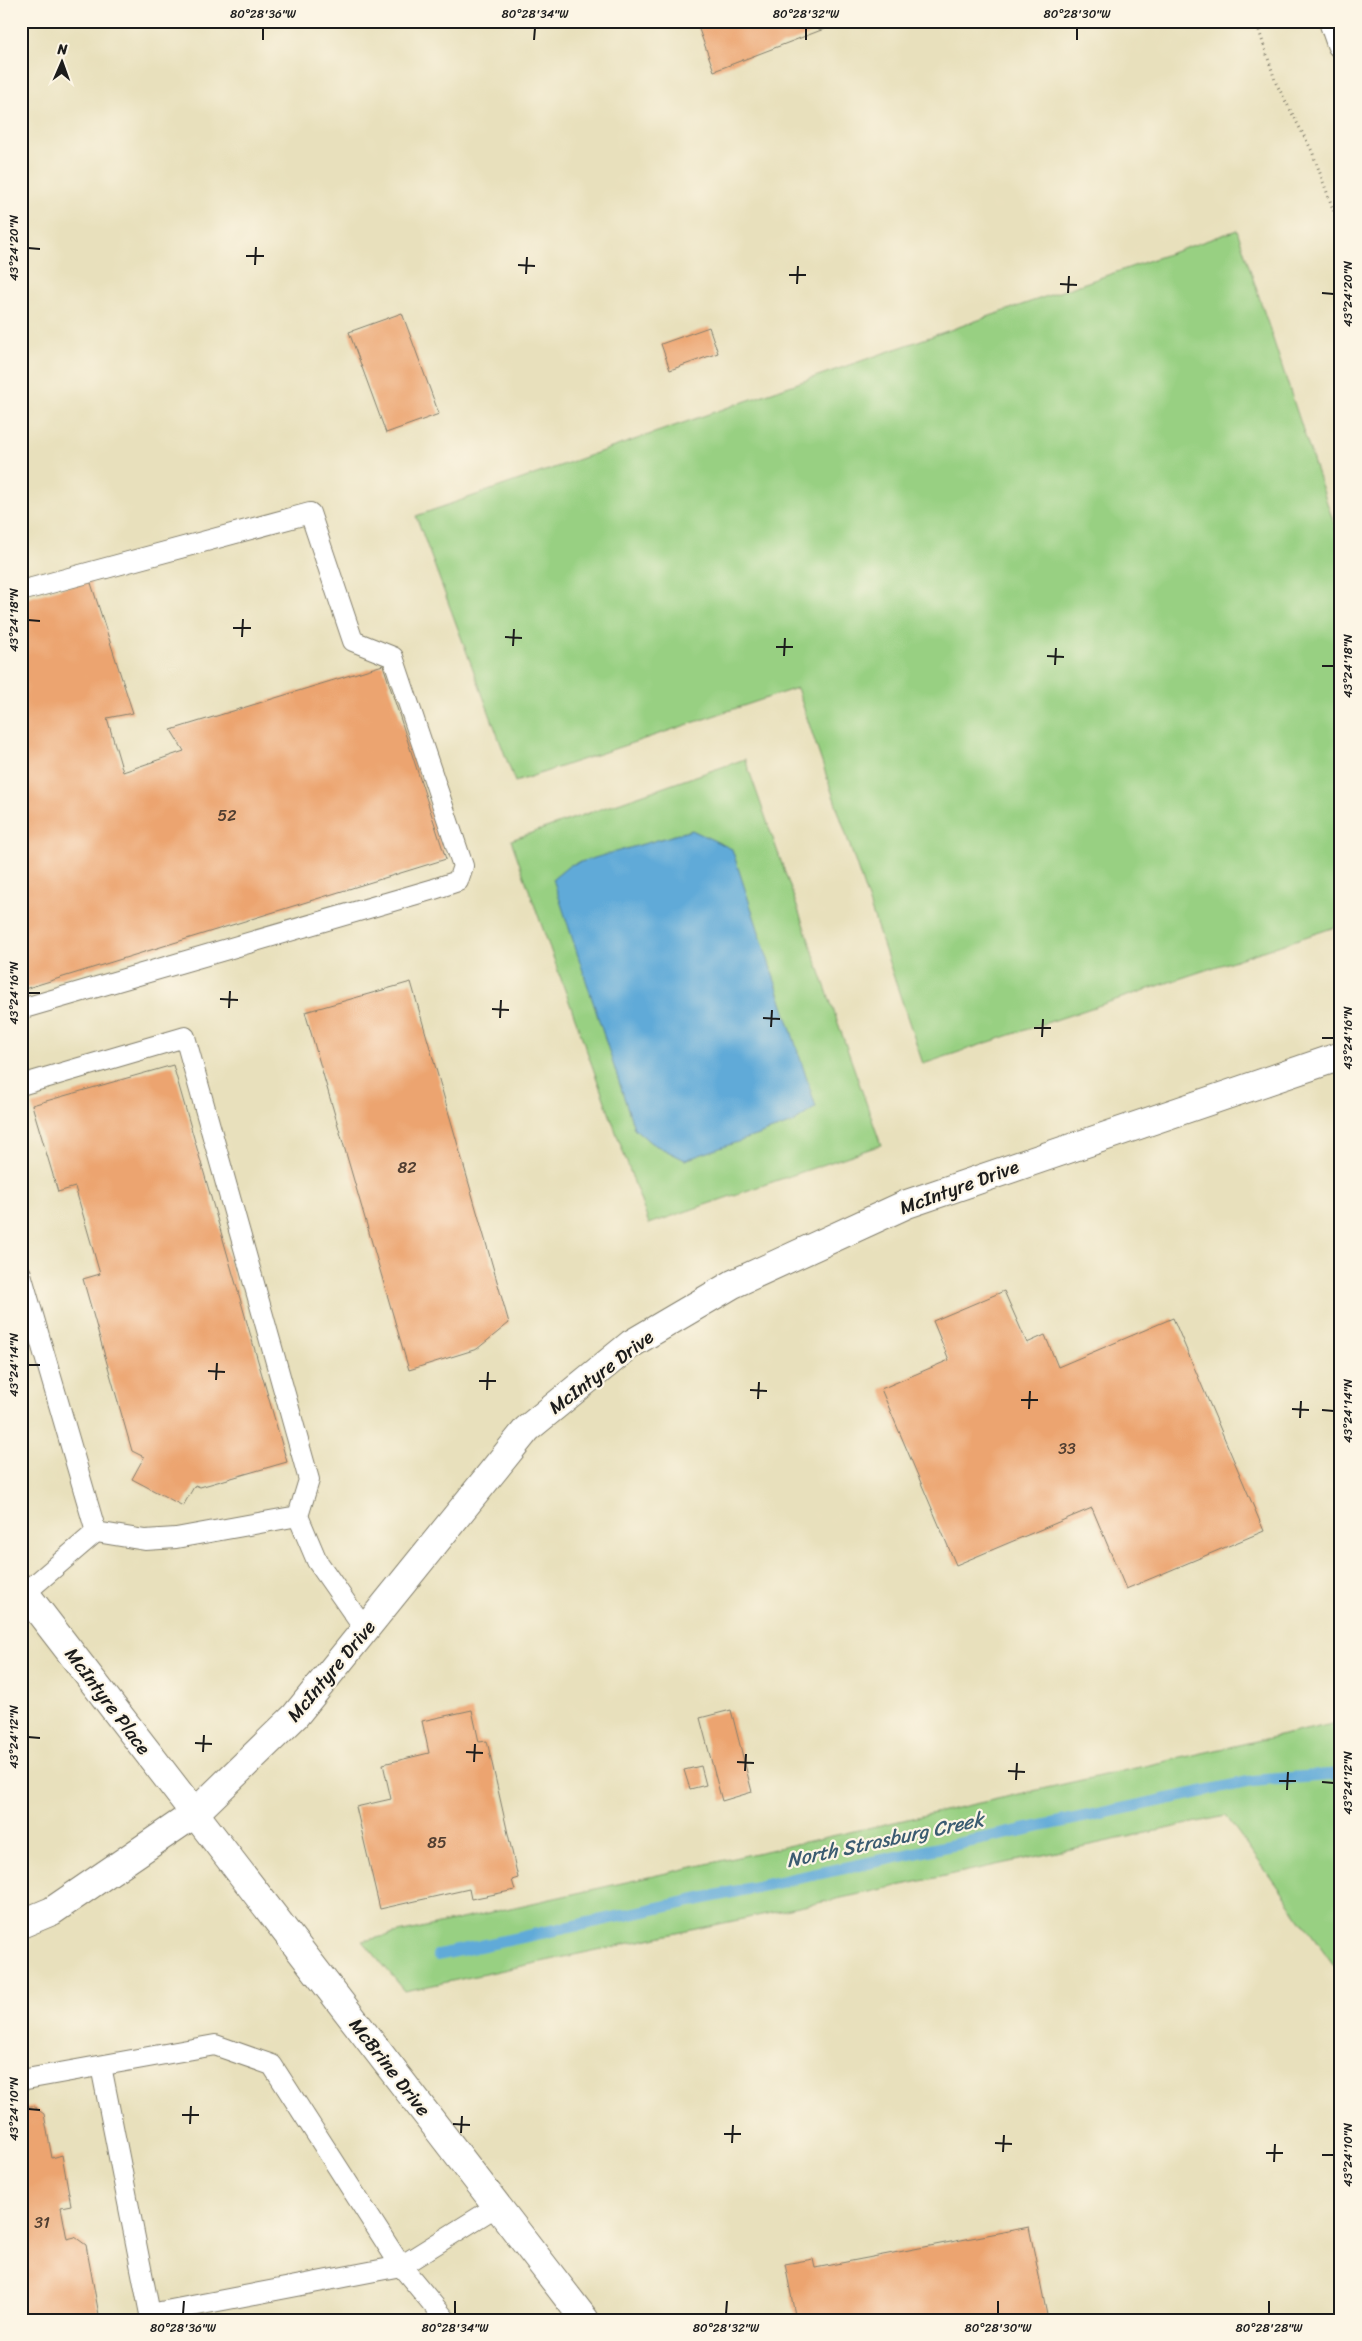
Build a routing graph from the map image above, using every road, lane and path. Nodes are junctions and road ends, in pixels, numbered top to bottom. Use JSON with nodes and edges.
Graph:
{"nodes":[{"id":1,"x":1256,"y":21,"type":"edge"},
{"id":2,"x":1333,"y":21,"type":"edge"},
{"id":3,"x":1341,"y":44,"type":"edge"},
{"id":4,"x":1341,"y":231,"type":"edge"},
{"id":5,"x":21,"y":591,"type":"edge"},
{"id":6,"x":21,"y":1009,"type":"edge"},
{"id":7,"x":1341,"y":1056,"type":"edge"},
{"id":8,"x":21,"y":1085,"type":"edge"},
{"id":9,"x":21,"y":1274,"type":"edge"},
{"id":10,"x":298,"y":1516,"type":"junction"},
{"id":11,"x":96,"y":1532,"type":"junction"},
{"id":12,"x":23,"y":1590,"type":"edge"},
{"id":13,"x":365,"y":1630,"type":"junction"},
{"id":14,"x":194,"y":1814,"type":"junction"},
{"id":15,"x":21,"y":1924,"type":"edge"},
{"id":16,"x":102,"y":2066,"type":"junction"},
{"id":17,"x":21,"y":2080,"type":"edge"},
{"id":18,"x":497,"y":2206,"type":"junction"},
{"id":19,"x":401,"y":2266,"type":"junction"},
{"id":20,"x":446,"y":2320,"type":"edge"},
{"id":21,"x":585,"y":2320,"type":"edge"}],
"edges":[{"from":1,"to":4,"type":"path"},
{"from":2,"to":3,"type":"street"},
{"from":5,"to":6,"type":"lane"},
{"from":7,"to":13,"type":"street","name":"McIntyre Drive"},
{"from":8,"to":10,"type":"lane"},
{"from":9,"to":11,"type":"lane"},
{"from":10,"to":11,"type":"lane"},
{"from":10,"to":13,"type":"lane"},
{"from":11,"to":12,"type":"lane"},
{"from":12,"to":14,"type":"street","name":"McIntyre Place"},
{"from":13,"to":14,"type":"street","name":"McIntyre Drive"},
{"from":14,"to":15,"type":"street","name":"McIntyre Drive"},
{"from":14,"to":18,"type":"street","name":"McBrine Drive"},
{"from":16,"to":17,"type":"lane"},
{"from":16,"to":19,"type":"lane"},
{"from":16,"to":19,"type":"lane"},
{"from":18,"to":19,"type":"lane"},
{"from":18,"to":21,"type":"street","name":"McBrine Drive"},
{"from":19,"to":20,"type":"lane"}]}
